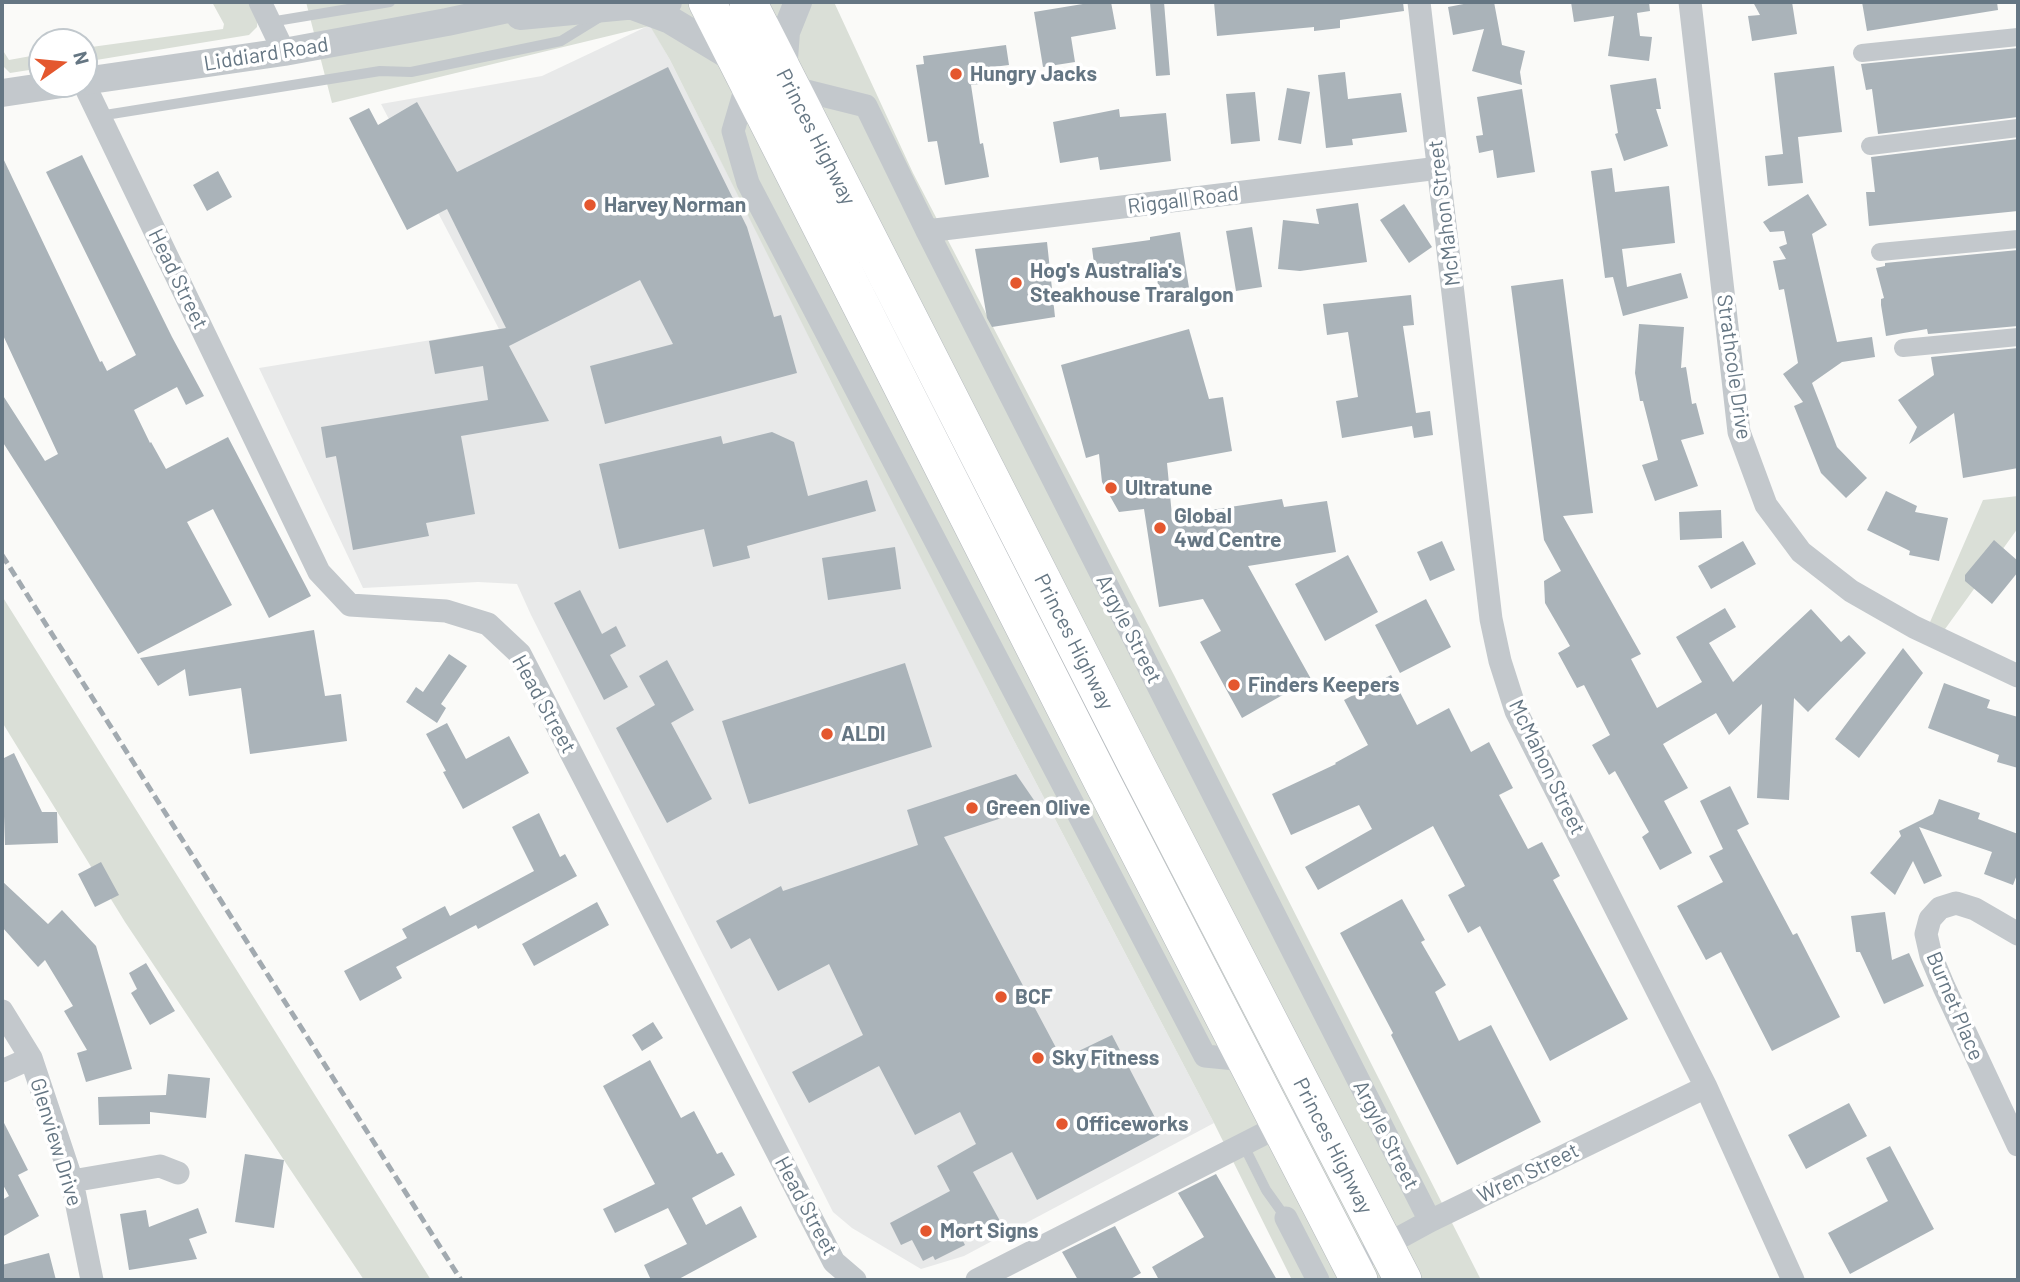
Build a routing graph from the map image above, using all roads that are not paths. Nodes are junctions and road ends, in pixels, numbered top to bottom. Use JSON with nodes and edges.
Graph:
{"nodes":[{"id":1,"x":390,"y":2,"type":"edge"},
{"id":2,"x":540,"y":2,"type":"edge"},
{"id":3,"x":668,"y":2,"type":"edge"},
{"id":4,"x":707,"y":2,"type":"edge"},
{"id":5,"x":748,"y":2,"type":"edge"},
{"id":6,"x":798,"y":2,"type":"edge"},
{"id":7,"x":1419,"y":2,"type":"edge"},
{"id":8,"x":1690,"y":2,"type":"edge"},
{"id":9,"x":620,"y":6,"type":"junction"},
{"id":10,"x":265,"y":12,"type":"edge"},
{"id":11,"x":447,"y":22,"type":"junction"},
{"id":12,"x":2018,"y":37,"type":"edge"},
{"id":13,"x":284,"y":52,"type":"junction"},
{"id":14,"x":1862,"y":53,"type":"dead end"},
{"id":15,"x":743,"y":71,"type":"junction"},
{"id":16,"x":786,"y":79,"type":"junction"},
{"id":17,"x":98,"y":80,"type":"edge"},
{"id":18,"x":28,"y":88,"type":"edge"},
{"id":19,"x":4,"y":90,"type":"edge"},
{"id":20,"x":91,"y":98,"type":"edge"},
{"id":21,"x":99,"y":116,"type":"junction"},
{"id":22,"x":2018,"y":128,"type":"edge"},
{"id":23,"x":1870,"y":146,"type":"dead end"},
{"id":24,"x":1439,"y":168,"type":"junction"},
{"id":25,"x":926,"y":231,"type":"junction"},
{"id":26,"x":2018,"y":239,"type":"edge"},
{"id":27,"x":1880,"y":252,"type":"dead end"},
{"id":28,"x":2018,"y":337,"type":"edge"},
{"id":29,"x":1903,"y":348,"type":"dead end"},
{"id":30,"x":2018,"y":676,"type":"edge"},
{"id":31,"x":2018,"y":934,"type":"edge"},
{"id":32,"x":2,"y":1011,"type":"edge"},
{"id":33,"x":1257,"y":1040,"type":"junction"},
{"id":34,"x":31,"y":1058,"type":"junction"},
{"id":35,"x":2,"y":1071,"type":"edge"},
{"id":36,"x":1706,"y":1087,"type":"junction"},
{"id":37,"x":1313,"y":1109,"type":"junction"},
{"id":38,"x":1279,"y":1126,"type":"junction"},
{"id":39,"x":1243,"y":1144,"type":"junction"},
{"id":40,"x":2018,"y":1145,"type":"edge"},
{"id":41,"x":178,"y":1173,"type":"dead end"},
{"id":42,"x":72,"y":1181,"type":"junction"},
{"id":43,"x":1286,"y":1218,"type":"joint"},
{"id":44,"x":1430,"y":1221,"type":"junction"},
{"id":45,"x":1384,"y":1245,"type":"junction"},
{"id":46,"x":1355,"y":1272,"type":"edge"},
{"id":47,"x":1009,"y":1273,"type":"edge"},
{"id":48,"x":92,"y":1280,"type":"edge"},
{"id":49,"x":855,"y":1280,"type":"edge"},
{"id":50,"x":977,"y":1280,"type":"edge"},
{"id":51,"x":1318,"y":1280,"type":"edge"},
{"id":52,"x":1403,"y":1280,"type":"edge"},
{"id":53,"x":1793,"y":1280,"type":"edge"}],
"edges":[{"from":1,"to":10,"type":"lane"},
{"from":2,"to":11,"type":"street","name":"Liddiard Road"},
{"from":3,"to":9,"type":"street","name":"Liddiard Road"},
{"from":4,"to":15,"type":"highway","name":"Princes Highway"},
{"from":5,"to":16,"type":"highway","name":"Princes Highway"},
{"from":6,"to":16,"type":"street"},
{"from":7,"to":24,"type":"street","name":"McMahon Street"},
{"from":8,"to":30,"type":"street","name":"Strathcole Drive"},
{"from":9,"to":11,"type":"street","name":"Liddiard Road"},
{"from":9,"to":15,"type":"street"},
{"from":9,"to":21,"type":"lane"},
{"from":10,"to":13,"type":"street"},
{"from":11,"to":13,"type":"street","name":"Liddiard Road"},
{"from":12,"to":14,"type":"street"},
{"from":13,"to":17,"type":"street","name":"Liddiard Road"},
{"from":15,"to":33,"type":"highway","name":"Princes Highway"},
{"from":16,"to":25,"type":"street","name":"Argyle Street"},
{"from":16,"to":33,"type":"highway","name":"Princes Highway"},
{"from":18,"to":19,"type":"street"},
{"from":20,"to":21,"type":"street","name":"Head Street"},
{"from":21,"to":49,"type":"street","name":"Head Street"},
{"from":22,"to":23,"type":"street"},
{"from":24,"to":25,"type":"street","name":"Riggall Road"},
{"from":24,"to":36,"type":"street","name":"McMahon Street"},
{"from":25,"to":44,"type":"street","name":"Argyle Street"},
{"from":26,"to":27,"type":"street"},
{"from":28,"to":29,"type":"street"},
{"from":31,"to":40,"type":"street","name":"Burnet Place"},
{"from":32,"to":34,"type":"street","name":"Glenview Drive"},
{"from":33,"to":37,"type":"highway","name":"Princes Highway"},
{"from":33,"to":38,"type":"highway","name":"Princes Highway"},
{"from":34,"to":35,"type":"street"},
{"from":34,"to":42,"type":"street","name":"Glenview Drive"},
{"from":36,"to":44,"type":"street","name":"Wren Street"},
{"from":36,"to":53,"type":"street","name":"McMahon Street"},
{"from":37,"to":38,"type":"street"},
{"from":37,"to":45,"type":"highway","name":"Princes Highway"},
{"from":38,"to":39,"type":"street"},
{"from":38,"to":46,"type":"highway","name":"Princes Highway"},
{"from":39,"to":43,"type":"lane"},
{"from":39,"to":47,"type":"street"},
{"from":41,"to":42,"type":"street"},
{"from":42,"to":48,"type":"street","name":"Glenview Drive"},
{"from":43,"to":51,"type":"street"},
{"from":44,"to":45,"type":"street","name":"Wren Street"},
{"from":45,"to":46,"type":"street","name":"Wren Street"},
{"from":45,"to":52,"type":"highway","name":"Princes Highway"},
{"from":47,"to":50,"type":"street"}]}
